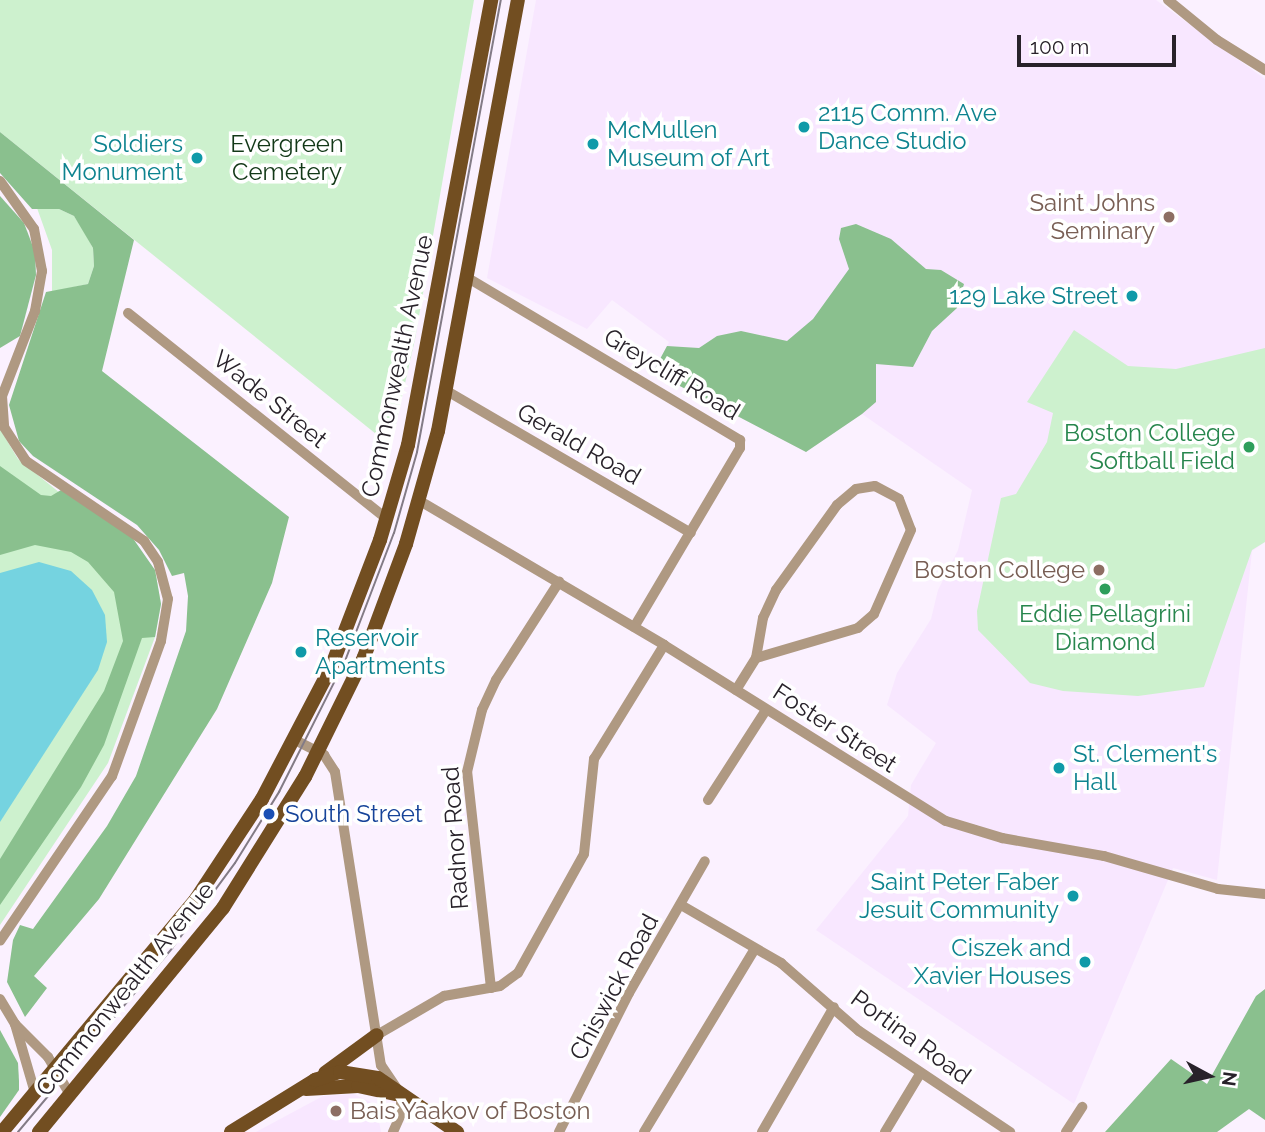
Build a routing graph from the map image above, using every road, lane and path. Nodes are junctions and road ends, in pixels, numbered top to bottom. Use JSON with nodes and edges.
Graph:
{"nodes":[{"id":1,"x":491,"y":0,"type":"edge"},
{"id":2,"x":518,"y":0,"type":"edge"},
{"id":3,"x":1168,"y":0,"type":"edge"},
{"id":4,"x":1265,"y":70,"type":"edge"},
{"id":5,"x":0,"y":181,"type":"edge"},
{"id":6,"x":468,"y":278,"type":"junction"},
{"id":7,"x":128,"y":313,"type":"dead end"},
{"id":8,"x":431,"y":329,"type":"junction"},
{"id":9,"x":458,"y":333,"type":"junction"},
{"id":10,"x":447,"y":391,"type":"junction"},
{"id":11,"x":420,"y":501,"type":"junction"},
{"id":12,"x":387,"y":519,"type":"junction"},
{"id":13,"x":691,"y":533,"type":"junction"},
{"id":14,"x":559,"y":582,"type":"junction"},
{"id":15,"x":635,"y":627,"type":"junction"},
{"id":16,"x":664,"y":645,"type":"junction"},
{"id":17,"x":756,"y":658,"type":"junction"},
{"id":18,"x":736,"y":690,"type":"junction"},
{"id":19,"x":766,"y":710,"type":"junction"},
{"id":20,"x":295,"y":740,"type":"junction"},
{"id":21,"x":319,"y":752,"type":"junction"},
{"id":22,"x":708,"y":800,"type":"dead end"},
{"id":23,"x":705,"y":861,"type":"dead end"},
{"id":24,"x":1265,"y":894,"type":"edge"},
{"id":25,"x":681,"y":905,"type":"junction"},
{"id":26,"x":0,"y":941,"type":"edge"},
{"id":27,"x":755,"y":949,"type":"junction"},
{"id":28,"x":491,"y":988,"type":"junction"},
{"id":29,"x":0,"y":999,"type":"edge"},
{"id":30,"x":834,"y":1007,"type":"junction"},
{"id":31,"x":15,"y":1024,"type":"junction"},
{"id":32,"x":377,"y":1035,"type":"junction"},
{"id":33,"x":55,"y":1069,"type":"junction"},
{"id":34,"x":920,"y":1074,"type":"junction"},
{"id":35,"x":315,"y":1080,"type":"junction"},
{"id":36,"x":303,"y":1089,"type":"junction"},
{"id":37,"x":35,"y":1093,"type":"junction"},
{"id":38,"x":69,"y":1093,"type":"junction"},
{"id":39,"x":401,"y":1095,"type":"junction"},
{"id":40,"x":1082,"y":1107,"type":"dead end"},
{"id":41,"x":2,"y":1132,"type":"edge"},
{"id":42,"x":39,"y":1132,"type":"edge"},
{"id":43,"x":231,"y":1132,"type":"edge"},
{"id":44,"x":393,"y":1132,"type":"edge"},
{"id":45,"x":457,"y":1132,"type":"edge"},
{"id":46,"x":559,"y":1132,"type":"edge"},
{"id":47,"x":644,"y":1132,"type":"edge"},
{"id":48,"x":762,"y":1132,"type":"edge"},
{"id":49,"x":885,"y":1132,"type":"edge"},
{"id":50,"x":1010,"y":1132,"type":"edge"},
{"id":51,"x":1066,"y":1132,"type":"edge"}],
"edges":[{"from":1,"to":8,"type":"main road","name":"Commonwealth Avenue"},
{"from":2,"to":6,"type":"main road","name":"Commonwealth Avenue"},
{"from":3,"to":4,"type":"street"},
{"from":5,"to":26,"type":"street"},
{"from":6,"to":9,"type":"main road","name":"Commonwealth Avenue"},
{"from":6,"to":13,"type":"street","name":"Greycliff Road"},
{"from":7,"to":12,"type":"street","name":"Wade Street"},
{"from":8,"to":9,"type":"main road"},
{"from":8,"to":12,"type":"main road","name":"Commonwealth Avenue"},
{"from":9,"to":10,"type":"main road","name":"Commonwealth Avenue"},
{"from":10,"to":11,"type":"main road","name":"Commonwealth Avenue"},
{"from":10,"to":13,"type":"street","name":"Gerald Road"},
{"from":11,"to":14,"type":"street","name":"Foster Street"},
{"from":11,"to":21,"type":"main road","name":"Commonwealth Avenue"},
{"from":12,"to":20,"type":"main road","name":"Commonwealth Avenue"},
{"from":13,"to":15,"type":"street","name":"Greycliff Road"},
{"from":14,"to":15,"type":"street","name":"Foster Street"},
{"from":14,"to":28,"type":"street","name":"Radnor Road"},
{"from":15,"to":16,"type":"street","name":"Foster Street"},
{"from":16,"to":18,"type":"street","name":"Foster Street"},
{"from":16,"to":28,"type":"street"},
{"from":17,"to":17,"type":"street"},
{"from":17,"to":18,"type":"street"},
{"from":18,"to":19,"type":"street","name":"Foster Street"},
{"from":19,"to":22,"type":"street"},
{"from":19,"to":24,"type":"street","name":"Foster Street"},
{"from":20,"to":21,"type":"street"},
{"from":20,"to":33,"type":"main road","name":"Commonwealth Avenue"},
{"from":21,"to":32,"type":"street"},
{"from":21,"to":38,"type":"main road","name":"Commonwealth Avenue"},
{"from":23,"to":25,"type":"street","name":"Chiswick Road"},
{"from":25,"to":27,"type":"street","name":"Portina Road"},
{"from":25,"to":46,"type":"street","name":"Chiswick Road"},
{"from":27,"to":30,"type":"street","name":"Portina Road"},
{"from":27,"to":47,"type":"street"},
{"from":28,"to":32,"type":"street"},
{"from":29,"to":31,"type":"street"},
{"from":30,"to":34,"type":"street","name":"Portina Road"},
{"from":30,"to":48,"type":"street"},
{"from":31,"to":33,"type":"street"},
{"from":31,"to":37,"type":"street"},
{"from":32,"to":35,"type":"main road"},
{"from":32,"to":39,"type":"street"},
{"from":33,"to":37,"type":"main road","name":"Commonwealth Avenue"},
{"from":33,"to":38,"type":"street"},
{"from":34,"to":49,"type":"street"},
{"from":34,"to":50,"type":"street","name":"Portina Road"},
{"from":35,"to":36,"type":"main road"},
{"from":35,"to":39,"type":"main road"},
{"from":36,"to":39,"type":"main road"},
{"from":36,"to":43,"type":"main road"},
{"from":37,"to":41,"type":"main road","name":"Commonwealth Avenue"},
{"from":38,"to":42,"type":"main road","name":"Commonwealth Avenue"},
{"from":39,"to":44,"type":"street"},
{"from":39,"to":45,"type":"main road"},
{"from":40,"to":51,"type":"street"}]}
